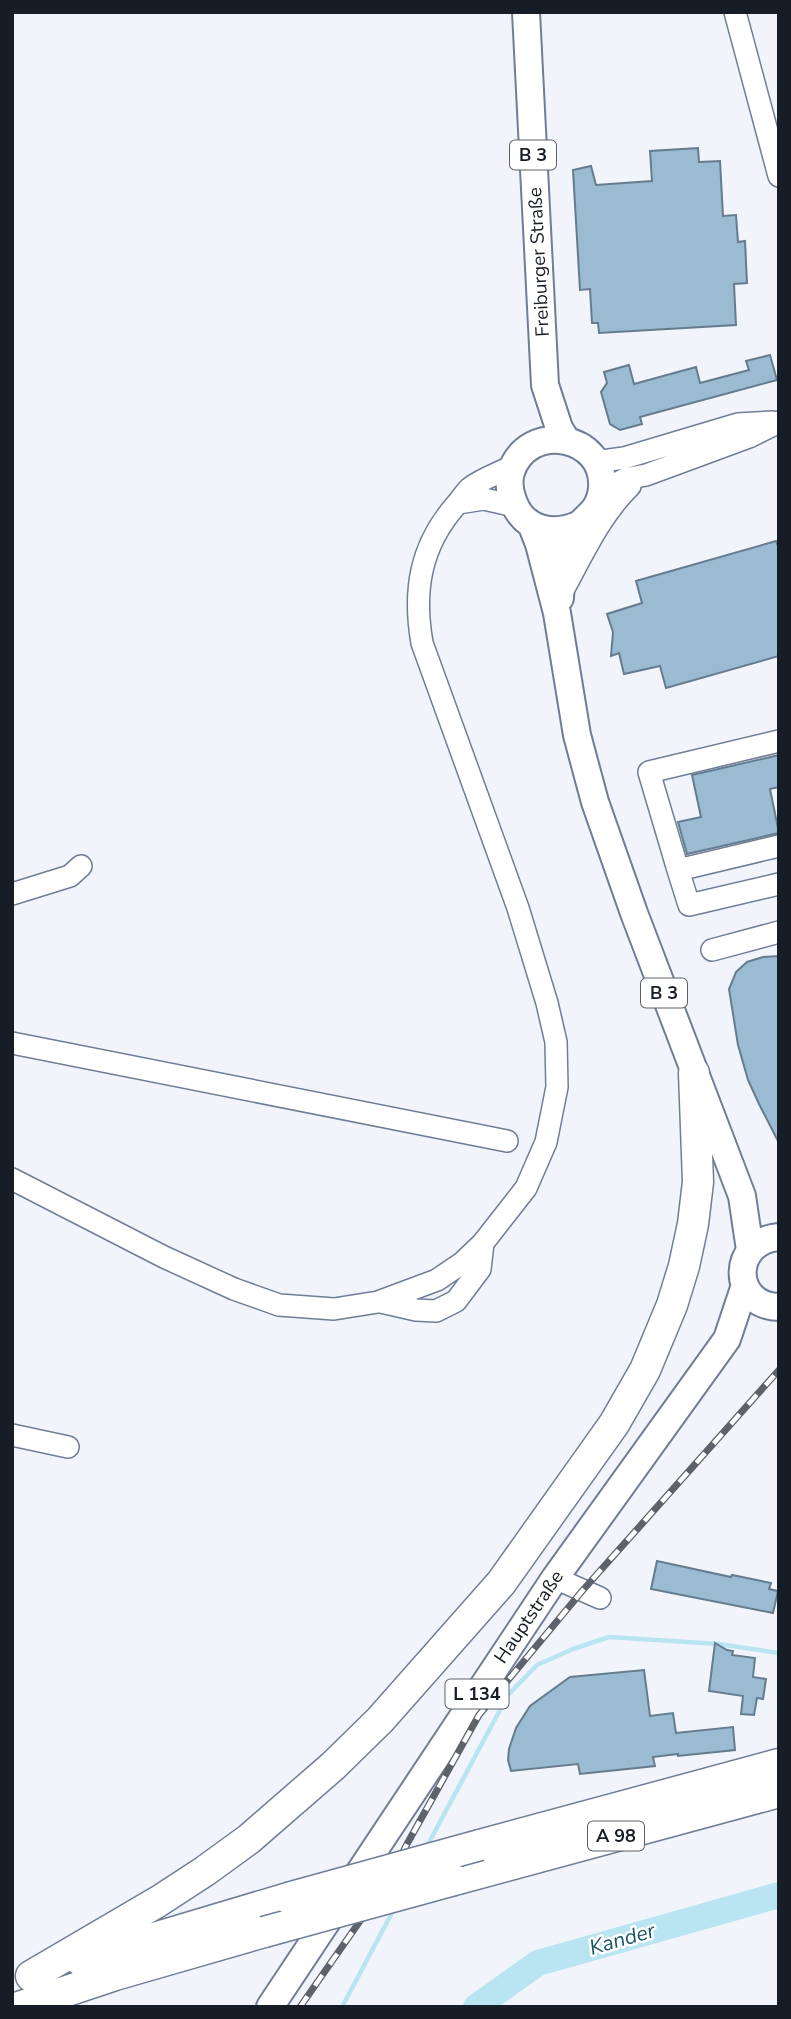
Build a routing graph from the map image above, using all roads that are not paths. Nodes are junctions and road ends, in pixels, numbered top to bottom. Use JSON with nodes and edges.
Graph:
{"nodes":[{"id":1,"x":526,"y":12,"type":"edge"},
{"id":2,"x":735,"y":12,"type":"edge"},
{"id":3,"x":779,"y":176,"type":"edge"},
{"id":4,"x":545,"y":385,"type":"junction"},
{"id":5,"x":779,"y":422,"type":"edge"},
{"id":6,"x":567,"y":441,"type":"junction"},
{"id":7,"x":522,"y":455,"type":"junction"},
{"id":8,"x":592,"y":457,"type":"junction"},
{"id":9,"x":646,"y":475,"type":"junction"},
{"id":10,"x":599,"y":500,"type":"junction"},
{"id":11,"x":458,"y":503,"type":"junction"},
{"id":12,"x":515,"y":506,"type":"junction"},
{"id":13,"x":580,"y":524,"type":"junction"},
{"id":14,"x":532,"y":526,"type":"junction"},
{"id":15,"x":558,"y":605,"type":"junction"},
{"id":16,"x":779,"y":741,"type":"edge"},
{"id":17,"x":779,"y":846,"type":"edge"},
{"id":18,"x":81,"y":866,"type":"dead end"},
{"id":19,"x":678,"y":870,"type":"junction"},
{"id":20,"x":779,"y":884,"type":"edge"},
{"id":21,"x":12,"y":894,"type":"edge"},
{"id":22,"x":779,"y":932,"type":"edge"},
{"id":23,"x":712,"y":950,"type":"dead end"},
{"id":24,"x":12,"y":1043,"type":"edge"},
{"id":25,"x":694,"y":1073,"type":"junction"},
{"id":26,"x":507,"y":1141,"type":"dead end"},
{"id":27,"x":12,"y":1179,"type":"edge"},
{"id":28,"x":742,"y":1196,"type":"junction"},
{"id":29,"x":778,"y":1237,"type":"edge"},
{"id":30,"x":483,"y":1243,"type":"junction"},
{"id":31,"x":750,"y":1250,"type":"junction"},
{"id":32,"x":745,"y":1285,"type":"junction"},
{"id":33,"x":378,"y":1302,"type":"junction"},
{"id":34,"x":777,"y":1307,"type":"edge"},
{"id":35,"x":727,"y":1339,"type":"junction"},
{"id":36,"x":12,"y":1435,"type":"edge"},
{"id":37,"x":68,"y":1447,"type":"dead end"},
{"id":38,"x":555,"y":1578,"type":"junction"},
{"id":39,"x":600,"y":1598,"type":"dead end"},
{"id":40,"x":779,"y":1764,"type":"edge"},
{"id":41,"x":779,"y":1792,"type":"edge"},
{"id":42,"x":22,"y":1979,"type":"edge"},
{"id":43,"x":19,"y":2007,"type":"edge"},
{"id":44,"x":270,"y":2007,"type":"edge"}],
"edges":[{"from":1,"to":4,"type":"main road","name":"Freiburger Straße","number":"B 3"},
{"from":2,"to":3,"type":"street"},
{"from":4,"to":6,"type":"main road","name":"Freiburger Straße","number":"B 3"},
{"from":4,"to":7,"type":"main road","name":"Freiburger Straße","number":"B 3"},
{"from":5,"to":8,"type":"street"},
{"from":5,"to":9,"type":"street"},
{"from":6,"to":7,"type":"main road"},
{"from":6,"to":8,"type":"main road"},
{"from":7,"to":11,"type":"street"},
{"from":7,"to":12,"type":"main road"},
{"from":8,"to":10,"type":"main road"},
{"from":9,"to":10,"type":"street"},
{"from":9,"to":15,"type":"street"},
{"from":10,"to":13,"type":"main road"},
{"from":11,"to":12,"type":"street"},
{"from":11,"to":30,"type":"street"},
{"from":12,"to":14,"type":"main road"},
{"from":13,"to":14,"type":"main road"},
{"from":13,"to":15,"type":"main road","number":"B 3"},
{"from":14,"to":15,"type":"main road","number":"B 3"},
{"from":15,"to":25,"type":"main road","number":"B 3"},
{"from":16,"to":19,"type":"street"},
{"from":17,"to":19,"type":"street"},
{"from":18,"to":21,"type":"street"},
{"from":19,"to":20,"type":"street"},
{"from":22,"to":23,"type":"street"},
{"from":24,"to":26,"type":"street"},
{"from":25,"to":28,"type":"main road","number":"B 3"},
{"from":25,"to":42,"type":"highway"},
{"from":27,"to":33,"type":"street"},
{"from":28,"to":29,"type":"main road","number":"B 3"},
{"from":28,"to":31,"type":"main road","number":"B 3"},
{"from":29,"to":31,"type":"main road"},
{"from":30,"to":33,"type":"street"},
{"from":30,"to":33,"type":"street"},
{"from":31,"to":32,"type":"main road","name":"Hauptstraße","number":"B 3"},
{"from":32,"to":34,"type":"main road","name":"Hauptstraße"},
{"from":32,"to":35,"type":"main road","name":"Hauptstraße","number":"L 134"},
{"from":34,"to":35,"type":"main road","name":"Hauptstraße","number":"L 134"},
{"from":35,"to":38,"type":"main road","name":"Hauptstraße","number":"L 134"},
{"from":36,"to":37,"type":"street"},
{"from":38,"to":39,"type":"street"},
{"from":38,"to":44,"type":"main road","name":"Hauptstraße","number":"L 134"},
{"from":40,"to":42,"type":"highway","number":"A 98","bridge":true},
{"from":41,"to":43,"type":"highway","number":"A 98","bridge":true}]}
